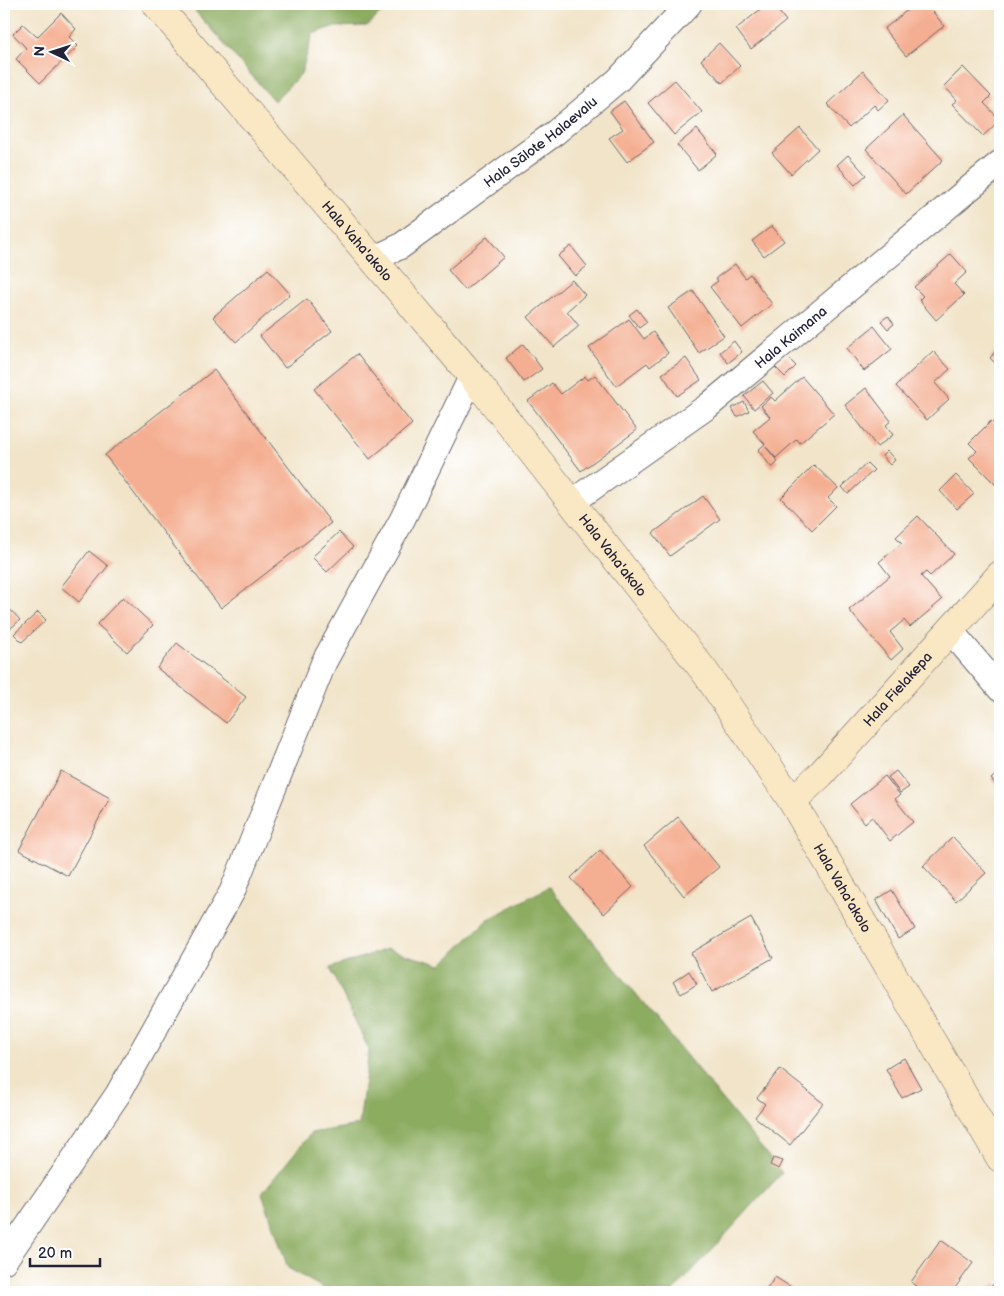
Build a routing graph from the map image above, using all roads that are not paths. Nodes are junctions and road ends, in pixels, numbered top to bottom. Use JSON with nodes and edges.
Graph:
{"nodes":[{"id":1,"x":156,"y":4,"type":"edge"},
{"id":2,"x":689,"y":4,"type":"edge"},
{"id":3,"x":1000,"y":164,"type":"edge"},
{"id":4,"x":374,"y":259,"type":"junction"},
{"id":5,"x":472,"y":376,"type":"junction"},
{"id":6,"x":572,"y":502,"type":"junction"},
{"id":7,"x":1000,"y":576,"type":"edge"},
{"id":8,"x":950,"y":630,"type":"junction"},
{"id":9,"x":1000,"y":689,"type":"edge"},
{"id":10,"x":792,"y":801,"type":"junction"},
{"id":11,"x":1000,"y":1158,"type":"edge"},
{"id":12,"x":4,"y":1261,"type":"edge"}],
"edges":[{"from":1,"to":4,"type":"main road","name":"Hala Vaha'akolo"},
{"from":2,"to":4,"type":"street","name":"Hala Sālote Halaevalu"},
{"from":3,"to":6,"type":"street","name":"Hala Kaimana"},
{"from":4,"to":5,"type":"main road","name":"Hala Vaha'akolo"},
{"from":5,"to":6,"type":"main road","name":"Hala Vaha'akolo"},
{"from":5,"to":12,"type":"street"},
{"from":6,"to":10,"type":"main road","name":"Hala Vaha'akolo"},
{"from":7,"to":8,"type":"main road","name":"Hala Fielakepa"},
{"from":8,"to":9,"type":"street"},
{"from":8,"to":10,"type":"main road","name":"Hala Fielakepa"},
{"from":10,"to":11,"type":"main road","name":"Hala Vaha'akolo"}]}
